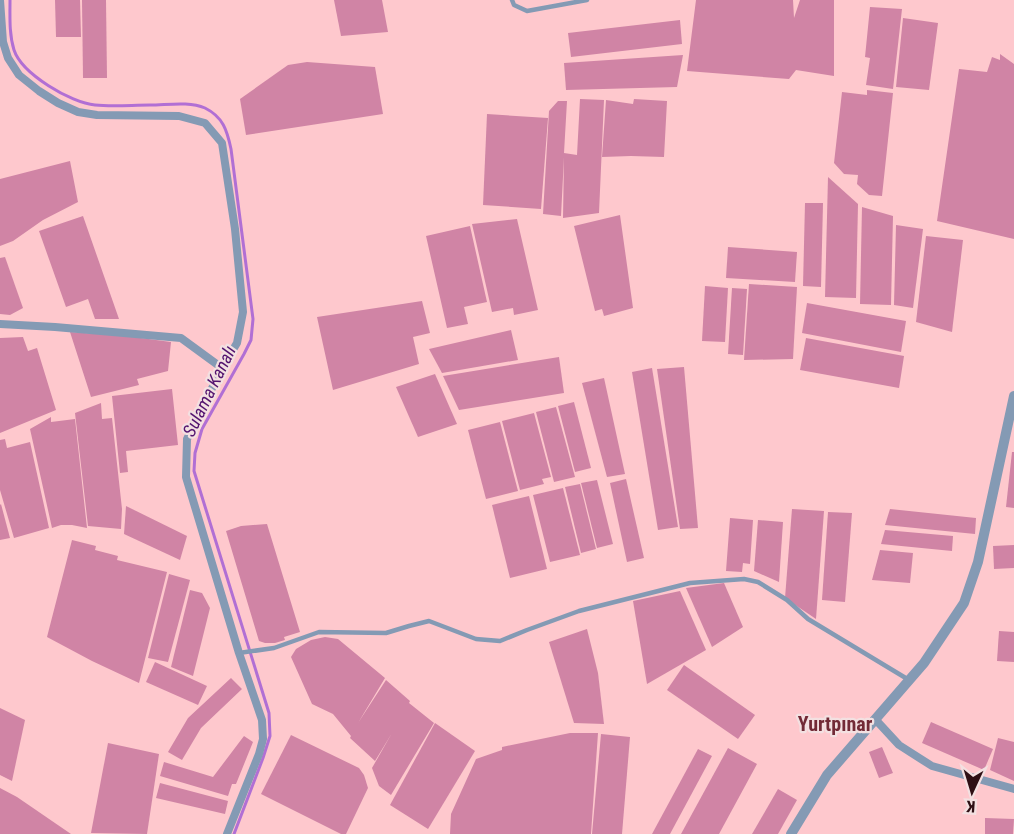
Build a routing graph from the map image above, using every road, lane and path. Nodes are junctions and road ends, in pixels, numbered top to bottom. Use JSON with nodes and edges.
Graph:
{"nodes":[{"id":1,"x":0,"y":0,"type":"edge"},
{"id":2,"x":512,"y":0,"type":"edge"},
{"id":3,"x":587,"y":0,"type":"edge"},
{"id":4,"x":0,"y":324,"type":"edge"},
{"id":5,"x":222,"y":368,"type":"junction"},
{"id":6,"x":1014,"y":396,"type":"edge"},
{"id":7,"x":239,"y":653,"type":"junction"},
{"id":8,"x":909,"y":680,"type":"junction"},
{"id":9,"x":875,"y":719,"type":"junction"},
{"id":10,"x":1014,"y":789,"type":"edge"},
{"id":11,"x":227,"y":834,"type":"edge"},
{"id":12,"x":791,"y":834,"type":"edge"}],
"edges":[{"from":1,"to":5,"type":"street"},
{"from":2,"to":3,"type":"lane"},
{"from":4,"to":5,"type":"street"},
{"from":5,"to":7,"type":"street"},
{"from":6,"to":8,"type":"street"},
{"from":7,"to":8,"type":"lane"},
{"from":7,"to":11,"type":"street"},
{"from":8,"to":9,"type":"street"},
{"from":9,"to":10,"type":"street"},
{"from":9,"to":12,"type":"street"}]}
